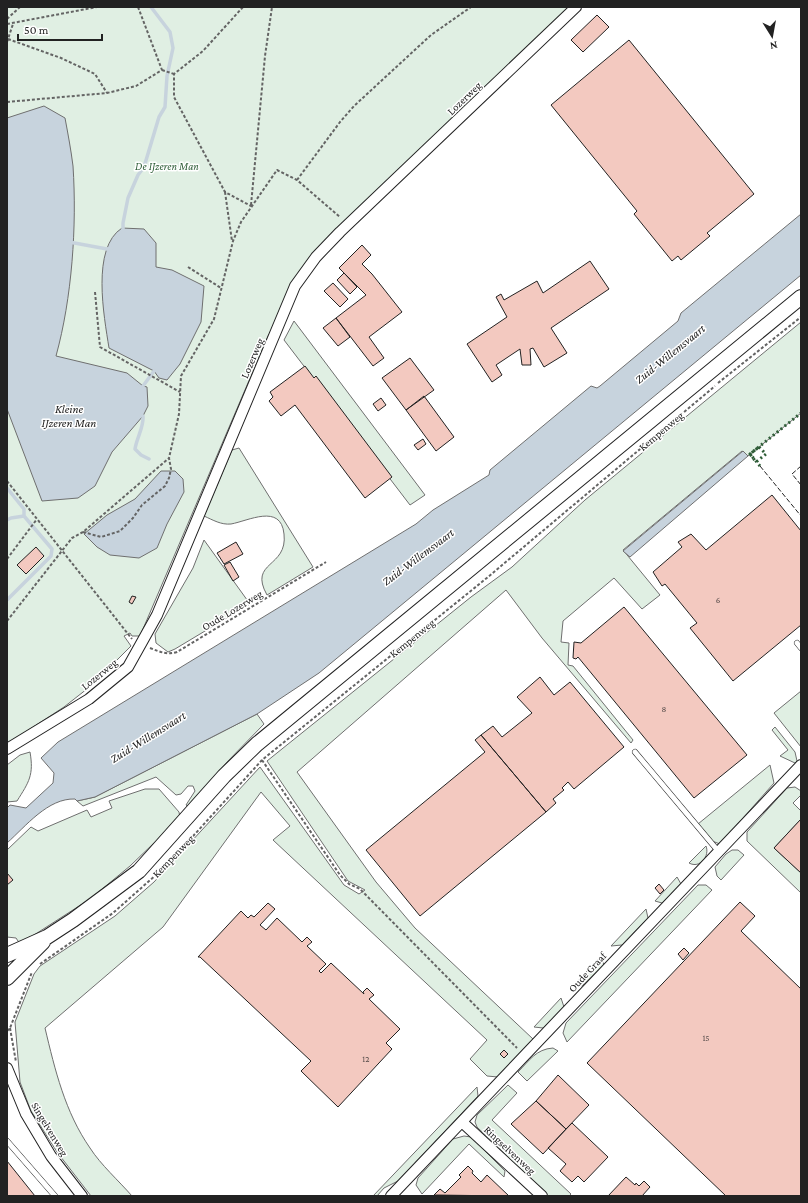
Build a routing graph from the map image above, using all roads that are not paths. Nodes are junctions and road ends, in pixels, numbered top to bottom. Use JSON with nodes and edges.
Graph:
{"nodes":[{"id":1,"x":576,"y":7,"type":"edge"},
{"id":2,"x":801,"y":297,"type":"edge"},
{"id":3,"x":797,"y":643,"type":"dead end"},
{"id":4,"x":801,"y":648,"type":"edge"},
{"id":5,"x":7,"y":749,"type":"edge"},
{"id":6,"x":635,"y":752,"type":"dead end"},
{"id":7,"x":801,"y":765,"type":"edge"},
{"id":8,"x":719,"y":852,"type":"junction"},
{"id":9,"x":47,"y":937,"type":"junction"},
{"id":10,"x":7,"y":955,"type":"edge"},
{"id":11,"x":7,"y":978,"type":"edge"},
{"id":12,"x":7,"y":1068,"type":"edge"},
{"id":13,"x":462,"y":1122,"type":"junction"},
{"id":14,"x":7,"y":1141,"type":"edge"},
{"id":15,"x":55,"y":1196,"type":"edge"},
{"id":16,"x":82,"y":1196,"type":"edge"},
{"id":17,"x":391,"y":1196,"type":"edge"},
{"id":18,"x":542,"y":1196,"type":"edge"}],
"edges":[{"from":1,"to":5,"type":"street","name":"Lozerweg"},
{"from":2,"to":9,"type":"main road","name":"Kempenweg"},
{"from":3,"to":4,"type":"lane"},
{"from":6,"to":8,"type":"lane"},
{"from":7,"to":8,"type":"street","name":"Oude Graaf"},
{"from":8,"to":13,"type":"street","name":"Oude Graaf"},
{"from":9,"to":10,"type":"main road","name":"Kempenweg"},
{"from":9,"to":11,"type":"main road","name":"Kempenweg"},
{"from":12,"to":16,"type":"street","name":"Singelvenweg"},
{"from":13,"to":17,"type":"street","name":"Oude Graaf"},
{"from":13,"to":18,"type":"street","name":"Ringselvenweg"},
{"from":14,"to":15,"type":"lane"}]}
